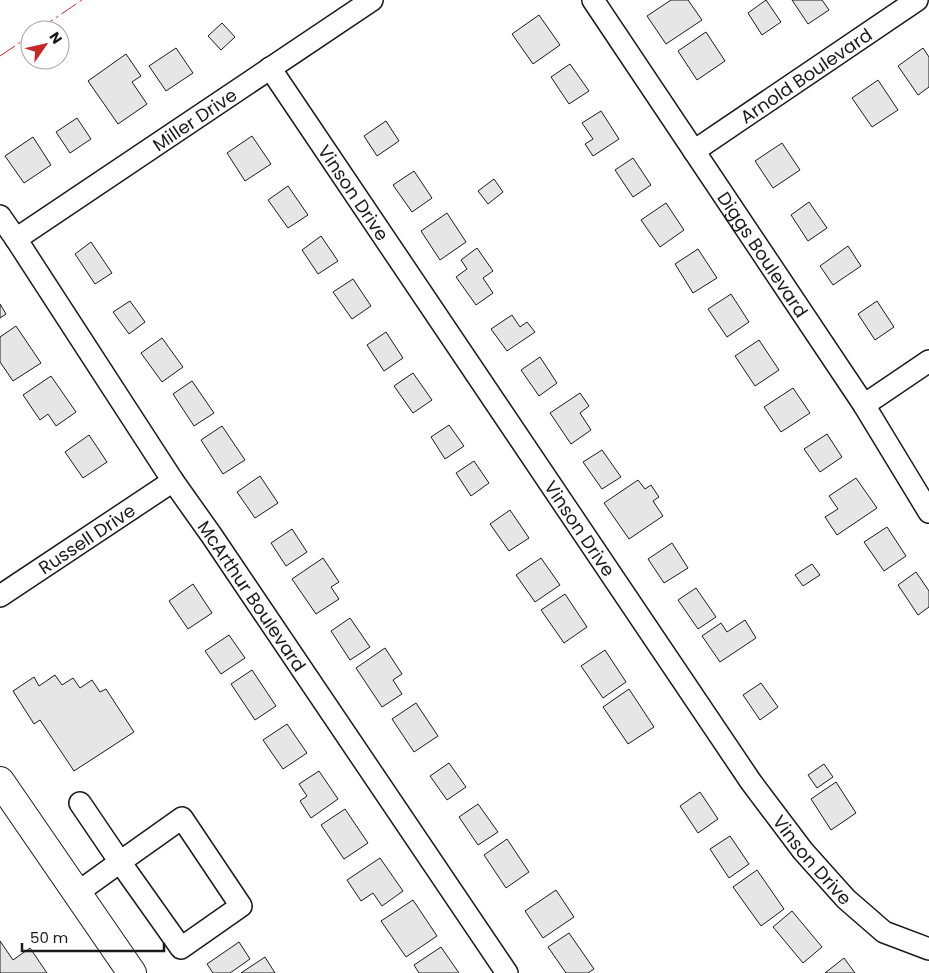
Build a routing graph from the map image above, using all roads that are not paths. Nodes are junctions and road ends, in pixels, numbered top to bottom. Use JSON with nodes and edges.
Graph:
{"nodes":[{"id":1,"x":372,"y":0,"type":"edge"},
{"id":2,"x":592,"y":0,"type":"edge"},
{"id":3,"x":917,"y":0,"type":"edge"},
{"id":4,"x":270,"y":68,"type":"junction"},
{"id":5,"x":694,"y":151,"type":"junction"},
{"id":6,"x":0,"y":216,"type":"edge"},
{"id":7,"x":16,"y":239,"type":"junction"},
{"id":8,"x":929,"y":361,"type":"edge"},
{"id":9,"x":864,"y":404,"type":"junction"},
{"id":10,"x":173,"y":481,"type":"junction"},
{"id":11,"x":929,"y":512,"type":"edge"},
{"id":12,"x":0,"y":596,"type":"edge"},
{"id":13,"x":0,"y":781,"type":"edge"},
{"id":14,"x":80,"y":803,"type":"dead end"},
{"id":15,"x":120,"y":862,"type":"junction"},
{"id":16,"x":77,"y":893,"type":"junction"},
{"id":17,"x":929,"y":949,"type":"edge"},
{"id":18,"x":132,"y":973,"type":"edge"},
{"id":19,"x":507,"y":973,"type":"edge"}],
"edges":[{"from":1,"to":4,"type":"street","name":"Miller Drive"},
{"from":2,"to":5,"type":"street","name":"Diggs Boulevard"},
{"from":3,"to":5,"type":"street","name":"Arnold Boulevard"},
{"from":4,"to":7,"type":"street","name":"Miller Drive"},
{"from":4,"to":17,"type":"street","name":"Vinson Drive"},
{"from":5,"to":9,"type":"street","name":"Diggs Boulevard"},
{"from":6,"to":7,"type":"street","name":"McArthur Boulevard"},
{"from":7,"to":10,"type":"street","name":"McArthur Boulevard"},
{"from":8,"to":9,"type":"street"},
{"from":9,"to":11,"type":"street","name":"Diggs Boulevard"},
{"from":10,"to":12,"type":"street","name":"Russell Drive"},
{"from":10,"to":19,"type":"street","name":"McArthur Boulevard"},
{"from":13,"to":16,"type":"main road"},
{"from":14,"to":15,"type":"street"},
{"from":15,"to":15,"type":"street"},
{"from":15,"to":16,"type":"street"},
{"from":16,"to":18,"type":"main road"}]}
